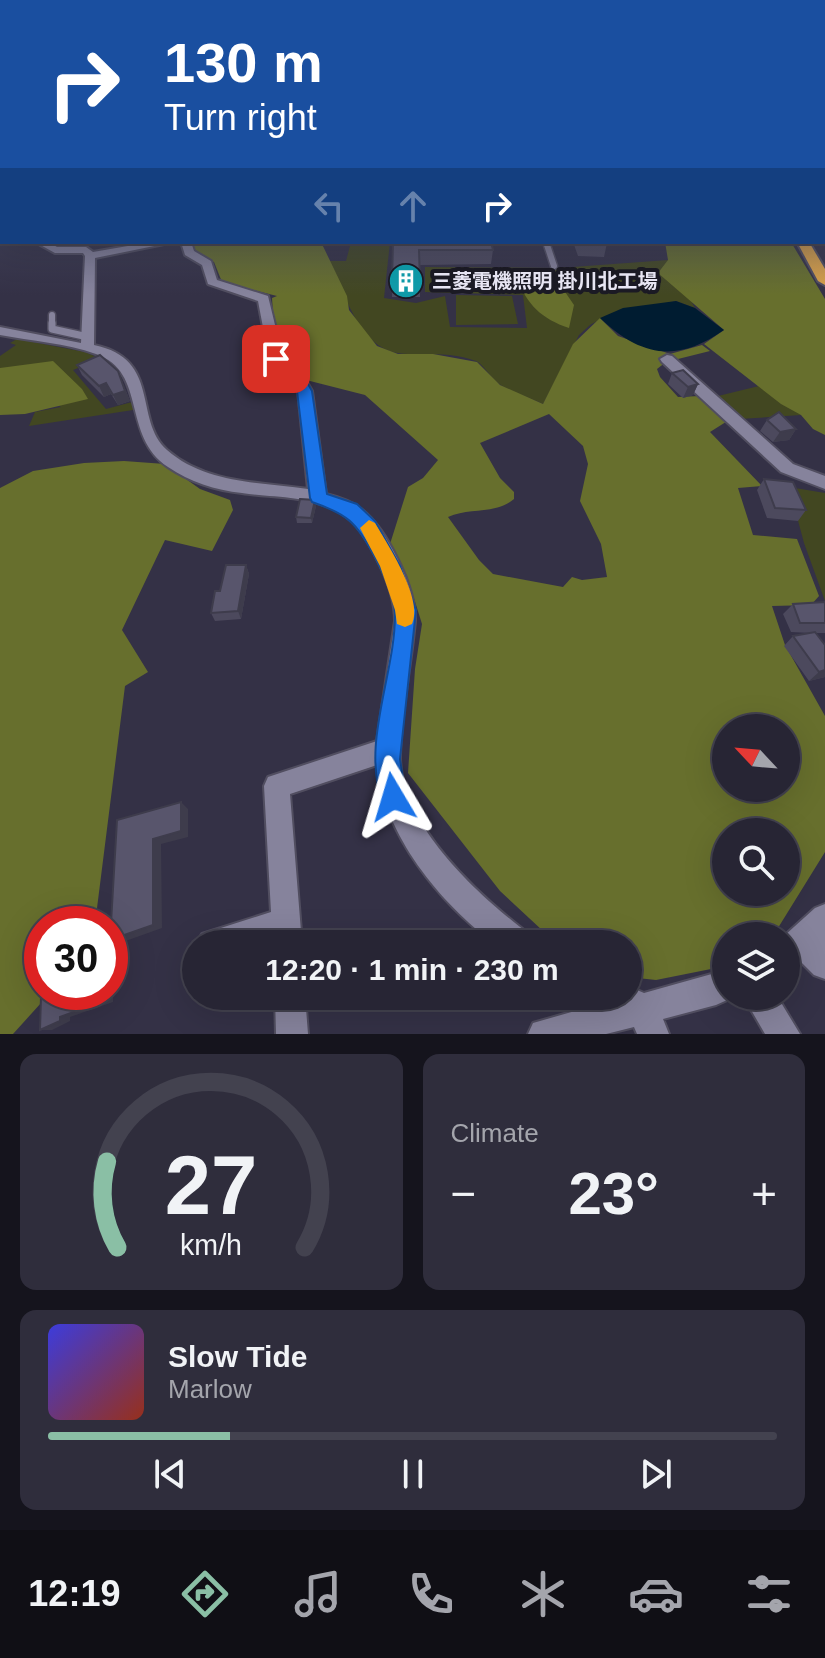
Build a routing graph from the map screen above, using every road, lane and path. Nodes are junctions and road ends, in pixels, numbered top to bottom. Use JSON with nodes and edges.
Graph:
{"nodes":[{"id":1,"x":44,"y":244,"type":"edge"},
{"id":2,"x":158,"y":244,"type":"edge"},
{"id":3,"x":187,"y":244,"type":"edge"},
{"id":4,"x":547,"y":244,"type":"edge"},
{"id":5,"x":804,"y":244,"type":"edge"},
{"id":6,"x":90,"y":256,"type":"junction"},
{"id":7,"x":554,"y":266,"type":"dead end"},
{"id":8,"x":825,"y":281,"type":"edge"},
{"id":9,"x":52,"y":315,"type":"dead end"},
{"id":10,"x":0,"y":331,"type":"edge"},
{"id":11,"x":88,"y":342,"type":"junction"},
{"id":12,"x":667,"y":359,"type":"dead end"},
{"id":13,"x":825,"y":483,"type":"edge"},
{"id":14,"x":318,"y":498,"type":"junction"},
{"id":15,"x":389,"y":749,"type":"junction"},
{"id":16,"x":825,"y":918,"type":"edge"},
{"id":17,"x":286,"y":930,"type":"edge"},
{"id":18,"x":498,"y":930,"type":"edge"},
{"id":19,"x":800,"y":941,"type":"edge"},
{"id":20,"x":800,"y":949,"type":"edge"},
{"id":21,"x":825,"y":964,"type":"edge"},
{"id":22,"x":712,"y":991,"type":"edge"},
{"id":23,"x":291,"y":1010,"type":"edge"},
{"id":24,"x":768,"y":1010,"type":"edge"},
{"id":25,"x":637,"y":1013,"type":"edge"},
{"id":26,"x":292,"y":1034,"type":"edge"},
{"id":27,"x":544,"y":1034,"type":"edge"},
{"id":28,"x":784,"y":1034,"type":"edge"}],
"edges":[{"from":1,"to":6,"type":"street"},
{"from":2,"to":6,"type":"street"},
{"from":3,"to":14,"type":"street"},
{"from":4,"to":7,"type":"lane"},
{"from":5,"to":8,"type":"highway"},
{"from":6,"to":11,"type":"street"},
{"from":9,"to":11,"type":"lane"},
{"from":10,"to":11,"type":"street"},
{"from":11,"to":14,"type":"street"},
{"from":12,"to":13,"type":"street"},
{"from":14,"to":15,"type":"street"},
{"from":15,"to":17,"type":"street"},
{"from":15,"to":18,"type":"street"},
{"from":16,"to":19,"type":"street"},
{"from":20,"to":21,"type":"street"},
{"from":22,"to":25,"type":"street"},
{"from":23,"to":26,"type":"street"},
{"from":24,"to":28,"type":"street"},
{"from":25,"to":27,"type":"street"}]}
